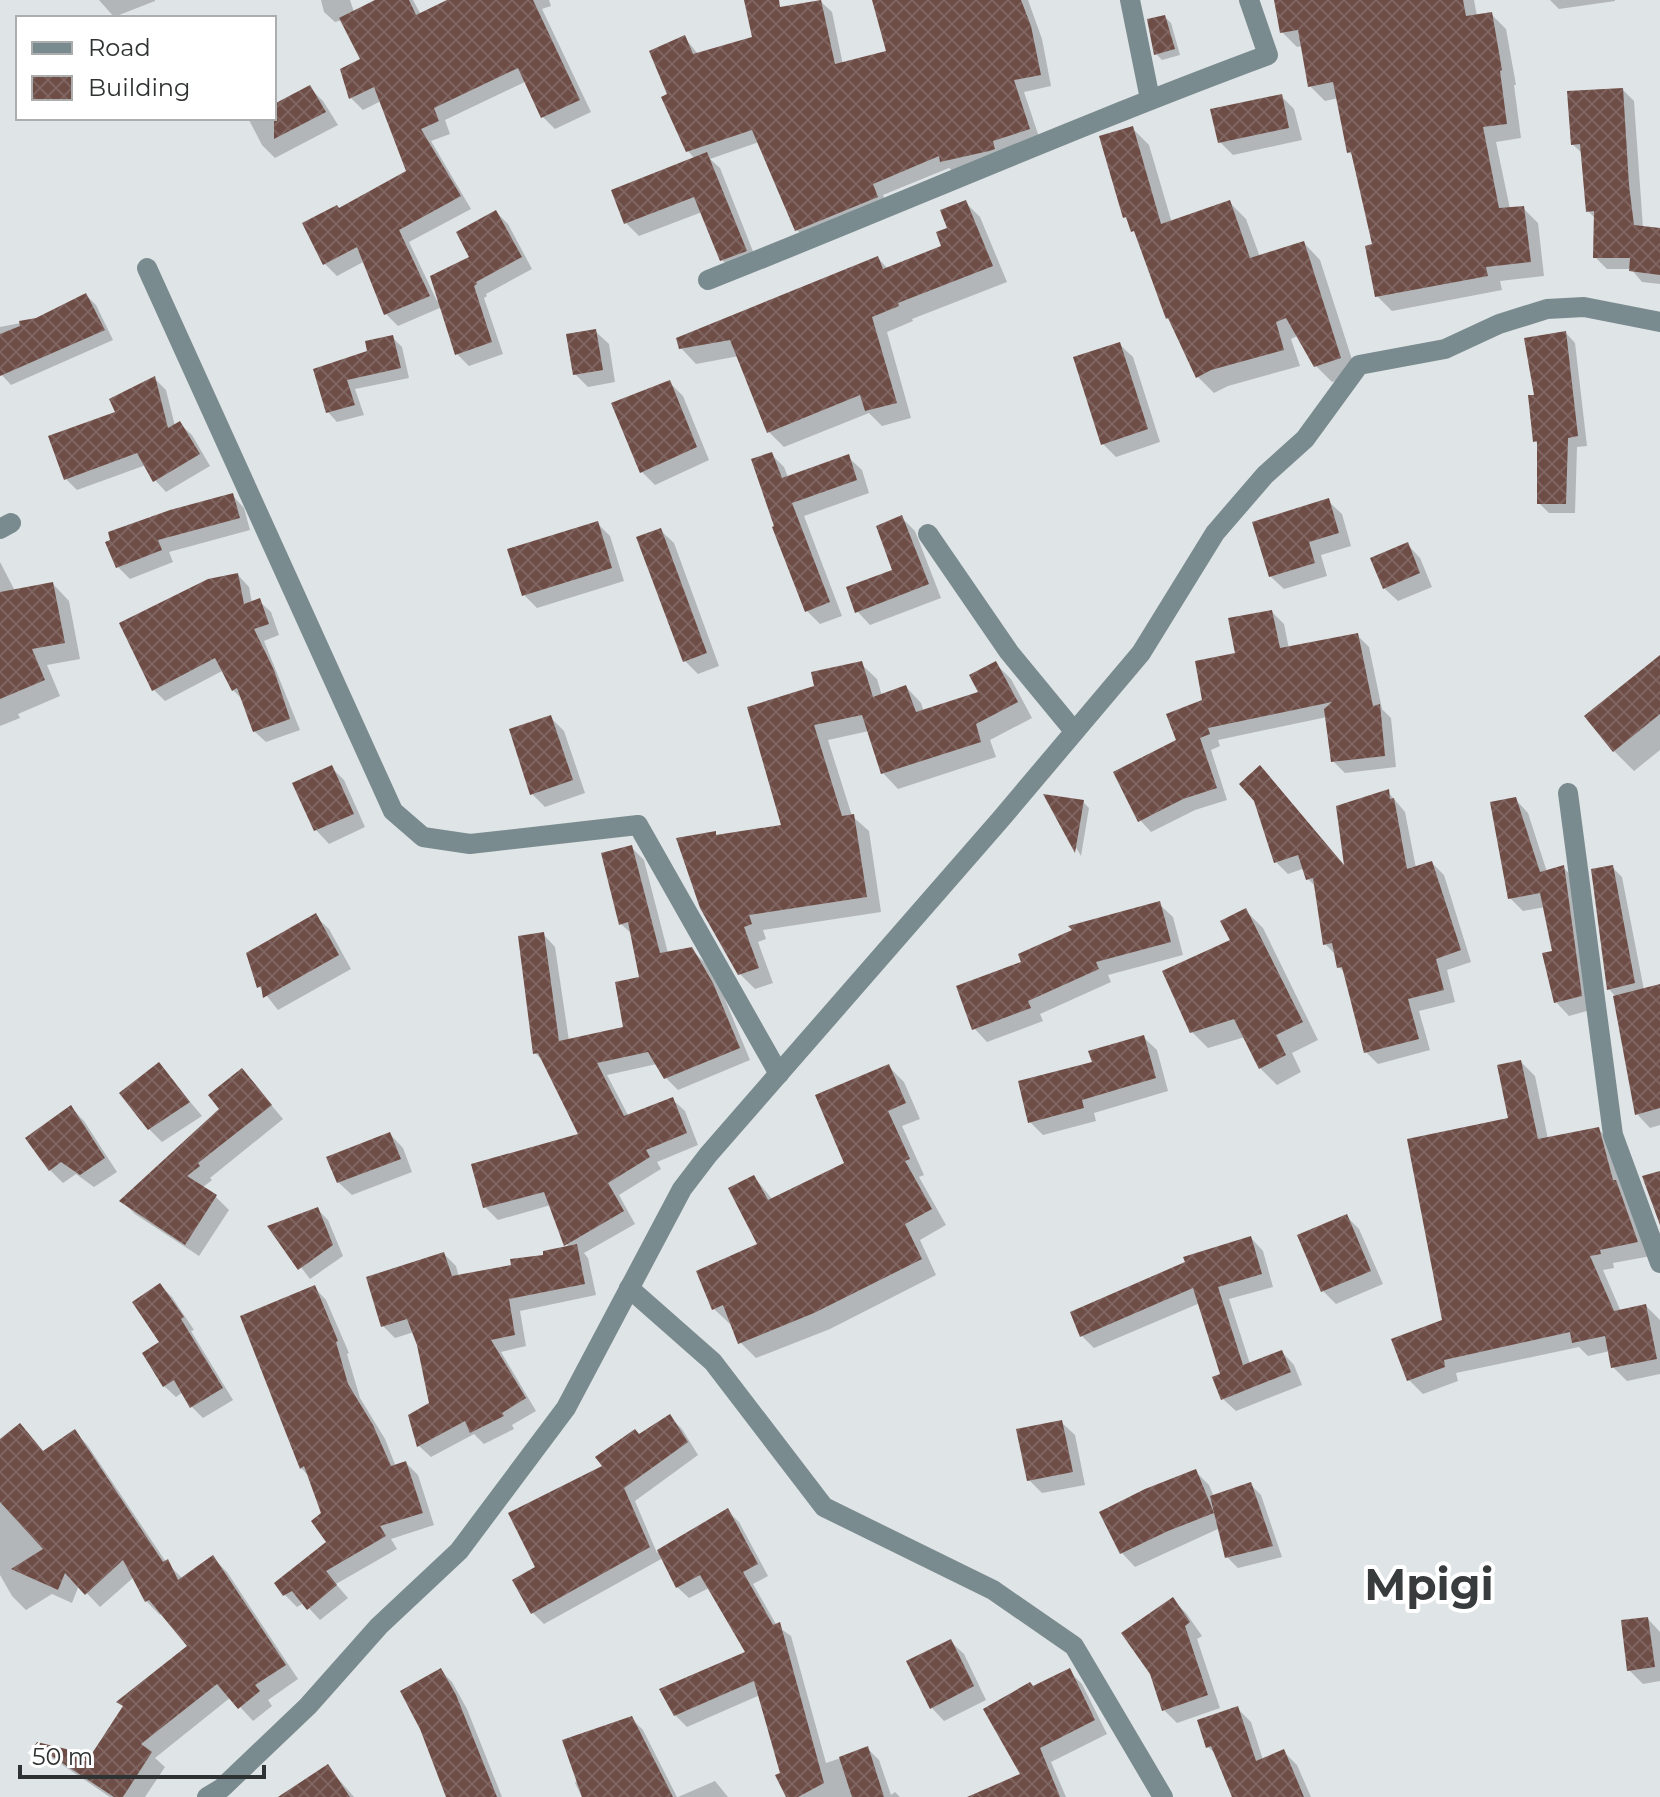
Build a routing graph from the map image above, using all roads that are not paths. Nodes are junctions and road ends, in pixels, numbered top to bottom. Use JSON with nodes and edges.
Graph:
{"nodes":[{"id":1,"x":1130,"y":0,"type":"edge"},
{"id":2,"x":1249,"y":0,"type":"edge"},
{"id":3,"x":1150,"y":99,"type":"junction"},
{"id":4,"x":147,"y":268,"type":"dead end"},
{"id":5,"x":708,"y":280,"type":"dead end"},
{"id":6,"x":1660,"y":322,"type":"edge"},
{"id":7,"x":928,"y":534,"type":"dead end"},
{"id":8,"x":1074,"y":731,"type":"junction"},
{"id":9,"x":1568,"y":793,"type":"dead end"},
{"id":10,"x":779,"y":1074,"type":"junction"},
{"id":11,"x":1660,"y":1263,"type":"edge"},
{"id":12,"x":629,"y":1288,"type":"junction"},
{"id":13,"x":207,"y":1797,"type":"edge"},
{"id":14,"x":1163,"y":1797,"type":"edge"}],
"edges":[{"from":1,"to":3,"type":"street"},
{"from":2,"to":3,"type":"street"},
{"from":3,"to":5,"type":"street"},
{"from":4,"to":10,"type":"street"},
{"from":6,"to":8,"type":"street"},
{"from":7,"to":8,"type":"street"},
{"from":8,"to":10,"type":"street"},
{"from":9,"to":11,"type":"street"},
{"from":10,"to":12,"type":"street"},
{"from":12,"to":13,"type":"street"},
{"from":12,"to":14,"type":"street"}]}
